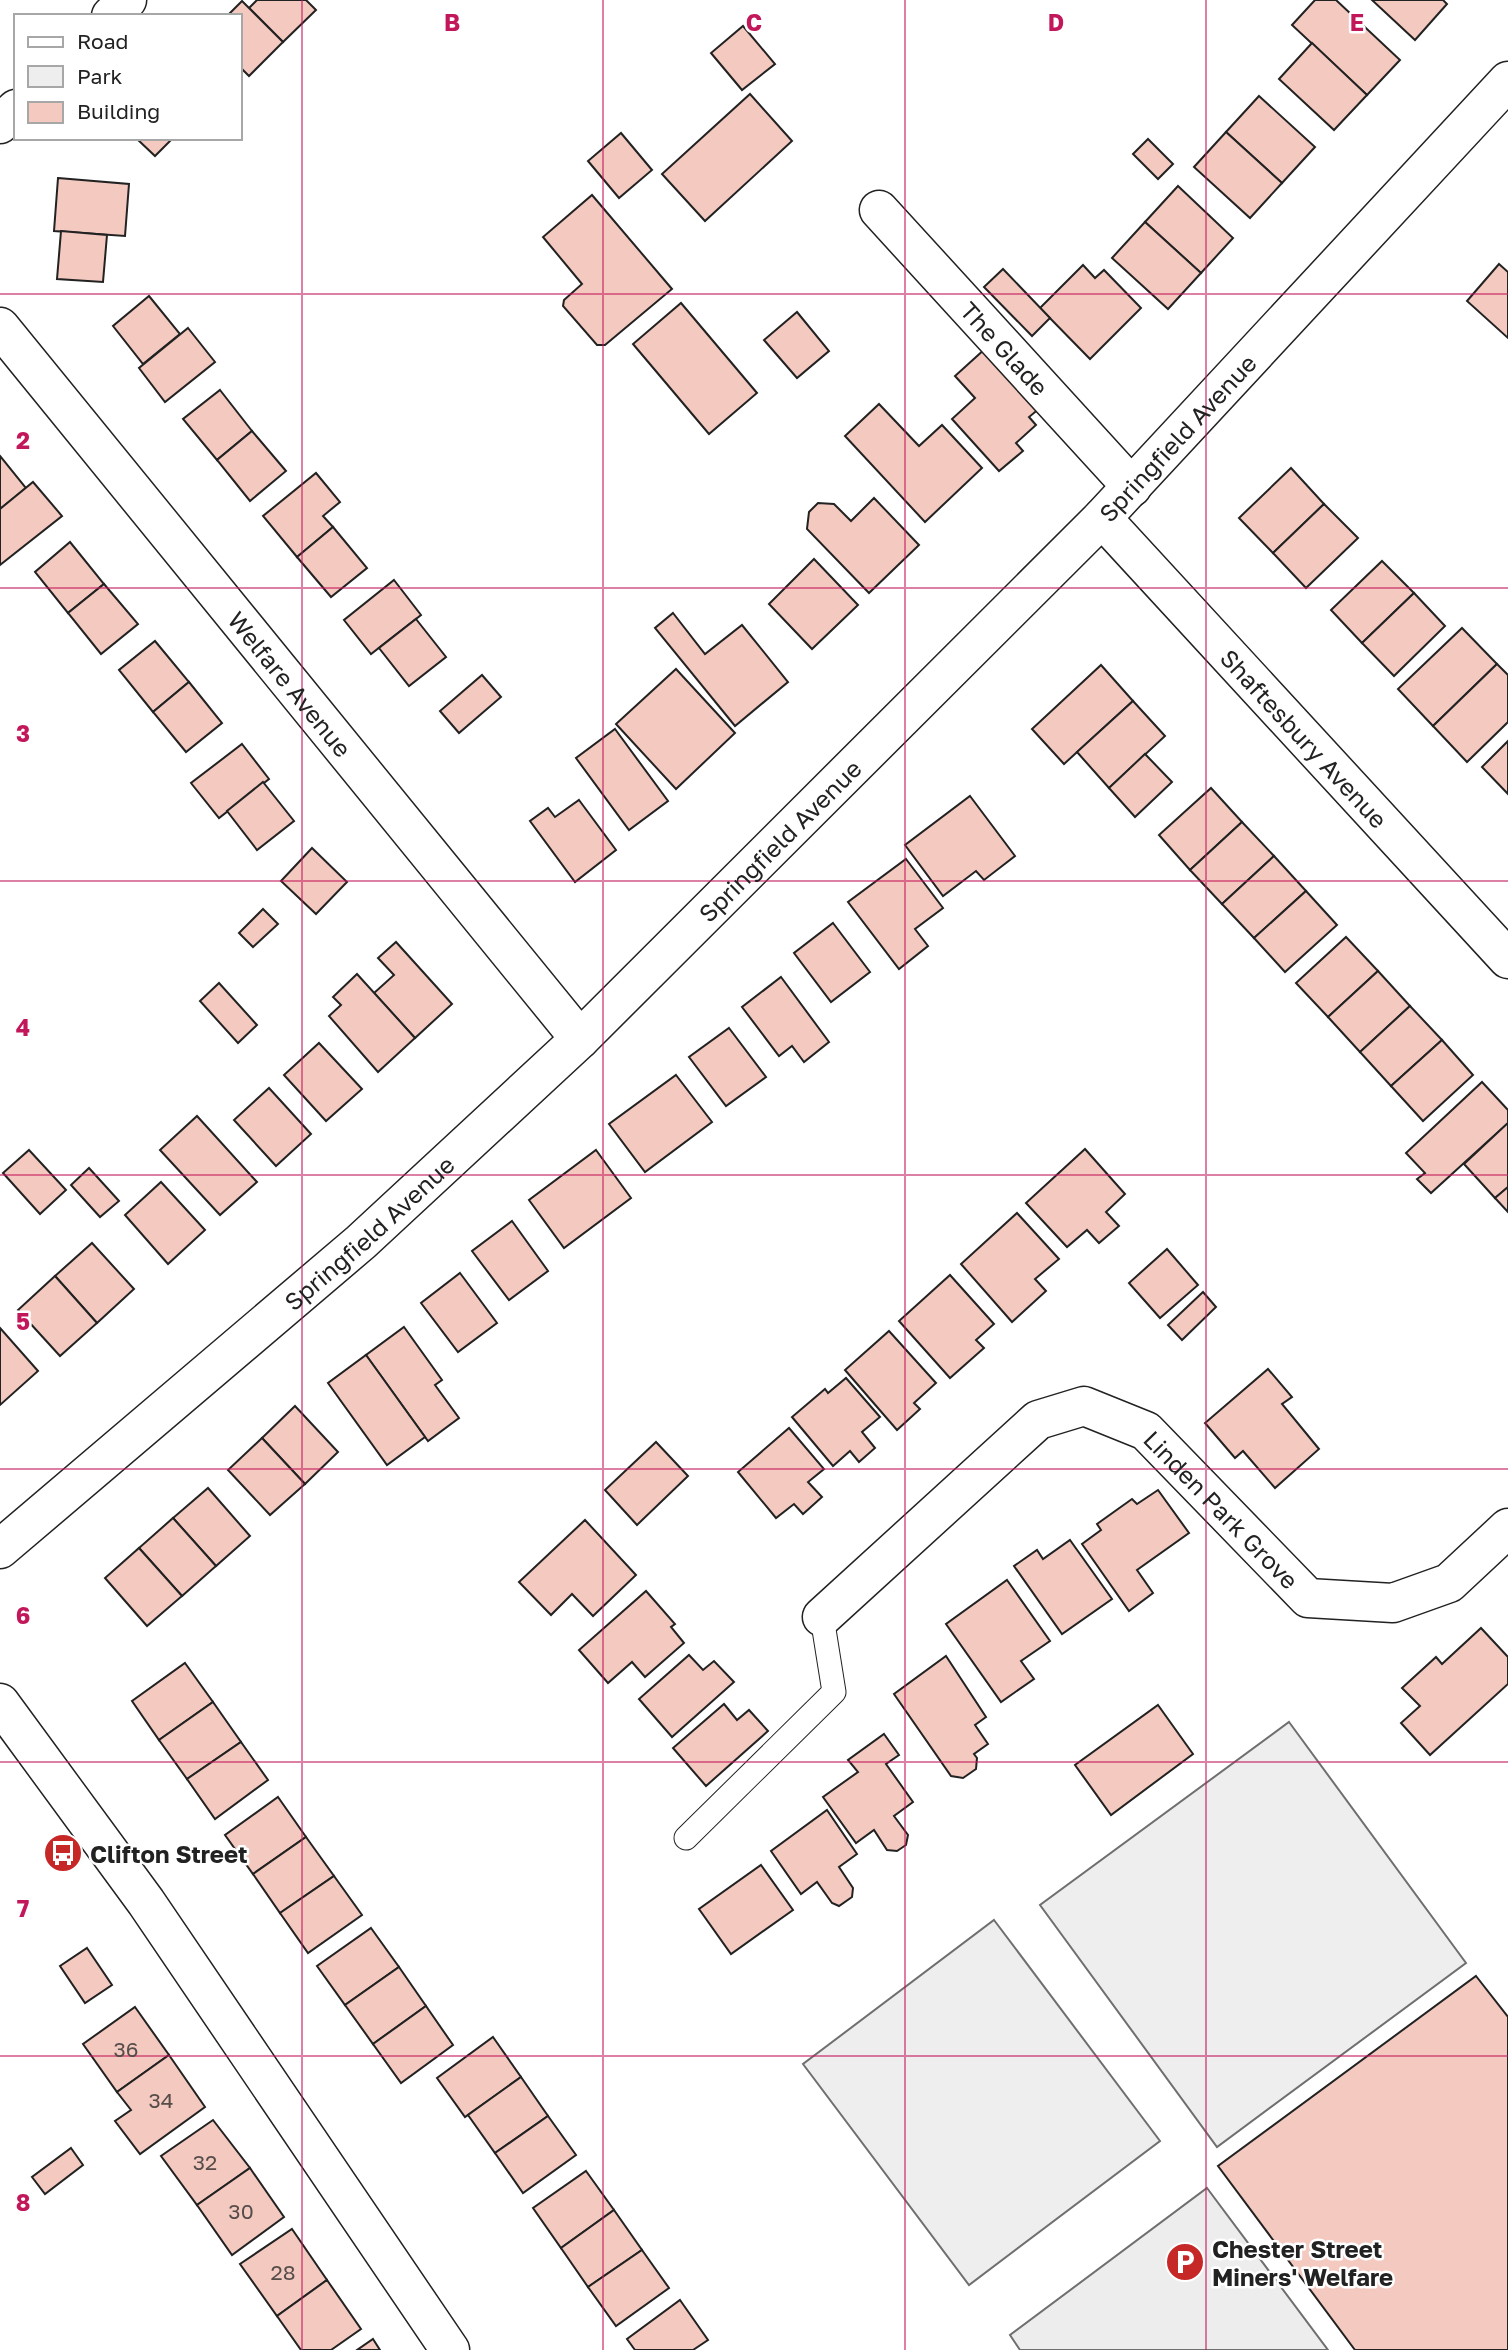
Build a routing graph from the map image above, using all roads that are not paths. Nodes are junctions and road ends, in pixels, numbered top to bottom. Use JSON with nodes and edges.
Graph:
{"nodes":[{"id":1,"x":127,"y":0,"type":"edge"},
{"id":2,"x":113,"y":14,"type":"edge"},
{"id":3,"x":1508,"y":80,"type":"edge"},
{"id":4,"x":14,"y":110,"type":"edge"},
{"id":5,"x":0,"y":124,"type":"edge"},
{"id":6,"x":879,"y":210,"type":"dead end"},
{"id":7,"x":0,"y":327,"type":"edge"},
{"id":8,"x":1132,"y":487,"type":"junction"},
{"id":9,"x":1102,"y":518,"type":"junction"},
{"id":10,"x":1508,"y":959,"type":"edge"},
{"id":11,"x":580,"y":1039,"type":"junction"},
{"id":12,"x":1508,"y":1528,"type":"edge"},
{"id":13,"x":0,"y":1549,"type":"edge"},
{"id":14,"x":822,"y":1617,"type":"joint"},
{"id":15,"x":0,"y":1703,"type":"edge"},
{"id":16,"x":686,"y":1838,"type":"dead end"},
{"id":17,"x":450,"y":2350,"type":"edge"}],
"edges":[{"from":1,"to":2,"type":"street"},
{"from":3,"to":8,"type":"street","name":"Springfield Avenue"},
{"from":4,"to":5,"type":"street"},
{"from":6,"to":8,"type":"street","name":"The Glade"},
{"from":7,"to":11,"type":"street","name":"Welfare Avenue"},
{"from":8,"to":9,"type":"street","name":"Springfield Avenue"},
{"from":9,"to":10,"type":"street","name":"Shaftesbury Avenue"},
{"from":9,"to":11,"type":"street","name":"Springfield Avenue"},
{"from":11,"to":13,"type":"street","name":"Springfield Avenue"},
{"from":12,"to":14,"type":"street","name":"Linden Park Grove"},
{"from":14,"to":16,"type":"lane"},
{"from":15,"to":17,"type":"street"}]}
